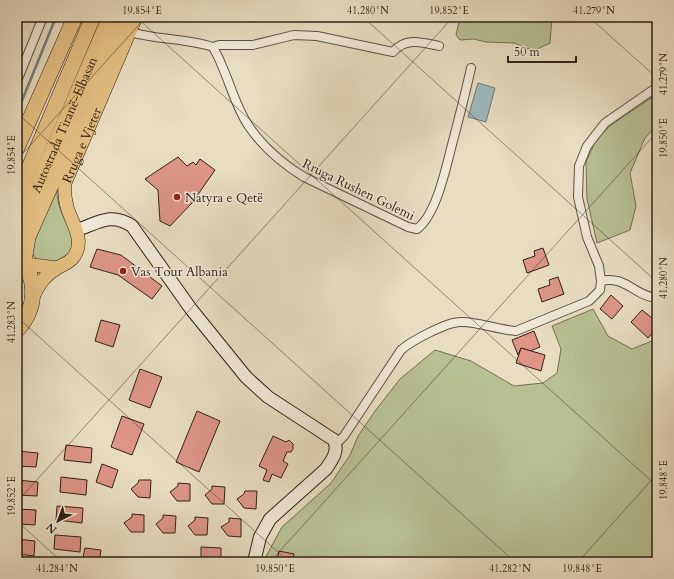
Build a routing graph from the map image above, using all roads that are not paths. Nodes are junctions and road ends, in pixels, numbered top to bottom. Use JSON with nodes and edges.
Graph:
{"nodes":[{"id":1,"x":43,"y":17,"type":"edge"},
{"id":2,"x":75,"y":17,"type":"edge"},
{"id":3,"x":92,"y":17,"type":"edge"},
{"id":4,"x":110,"y":17,"type":"edge"},
{"id":5,"x":126,"y":17,"type":"edge"},
{"id":6,"x":136,"y":17,"type":"edge"},
{"id":7,"x":130,"y":32,"type":"junction"},
{"id":8,"x":439,"y":46,"type":"dead end"},
{"id":9,"x":213,"y":47,"type":"junction"},
{"id":10,"x":471,"y":68,"type":"dead end"},
{"id":11,"x":17,"y":81,"type":"edge"},
{"id":12,"x":657,"y":87,"type":"edge"},
{"id":13,"x":17,"y":148,"type":"edge"},
{"id":14,"x":17,"y":196,"type":"edge"},
{"id":15,"x":77,"y":230,"type":"junction"},
{"id":16,"x":17,"y":233,"type":"edge"},
{"id":17,"x":22,"y":260,"type":"edge"},
{"id":18,"x":56,"y":268,"type":"junction"},
{"id":19,"x":601,"y":281,"type":"junction"},
{"id":20,"x":33,"y":297,"type":"junction"},
{"id":21,"x":657,"y":298,"type":"edge"},
{"id":22,"x":17,"y":330,"type":"edge"},
{"id":23,"x":336,"y":444,"type":"junction"},
{"id":24,"x":254,"y":562,"type":"edge"}],
"edges":[{"from":1,"to":11,"type":"street"},
{"from":2,"to":13,"type":"highway"},
{"from":3,"to":14,"type":"highway","name":"Autostrada Tiranë-Elbasan"},
{"from":4,"to":16,"type":"highway","name":"Autostrada Tiranë-Elbasan"},
{"from":5,"to":17,"type":"highway"},
{"from":6,"to":7,"type":"main road","name":"Rruga e Vjeter"},
{"from":7,"to":9,"type":"street"},
{"from":7,"to":15,"type":"main road","name":"Rruga e Vjeter"},
{"from":8,"to":9,"type":"street"},
{"from":9,"to":10,"type":"street","name":"Rruga Rushen Golemi"},
{"from":12,"to":19,"type":"street"},
{"from":15,"to":18,"type":"main road","name":"Rruga e Vjeter"},
{"from":15,"to":23,"type":"street"},
{"from":17,"to":18,"type":"main road"},
{"from":17,"to":20,"type":"highway"},
{"from":18,"to":20,"type":"main road","name":"Rruga e Vjeter"},
{"from":19,"to":21,"type":"street"},
{"from":19,"to":23,"type":"street"},
{"from":20,"to":22,"type":"highway"},
{"from":23,"to":24,"type":"street"}]}
